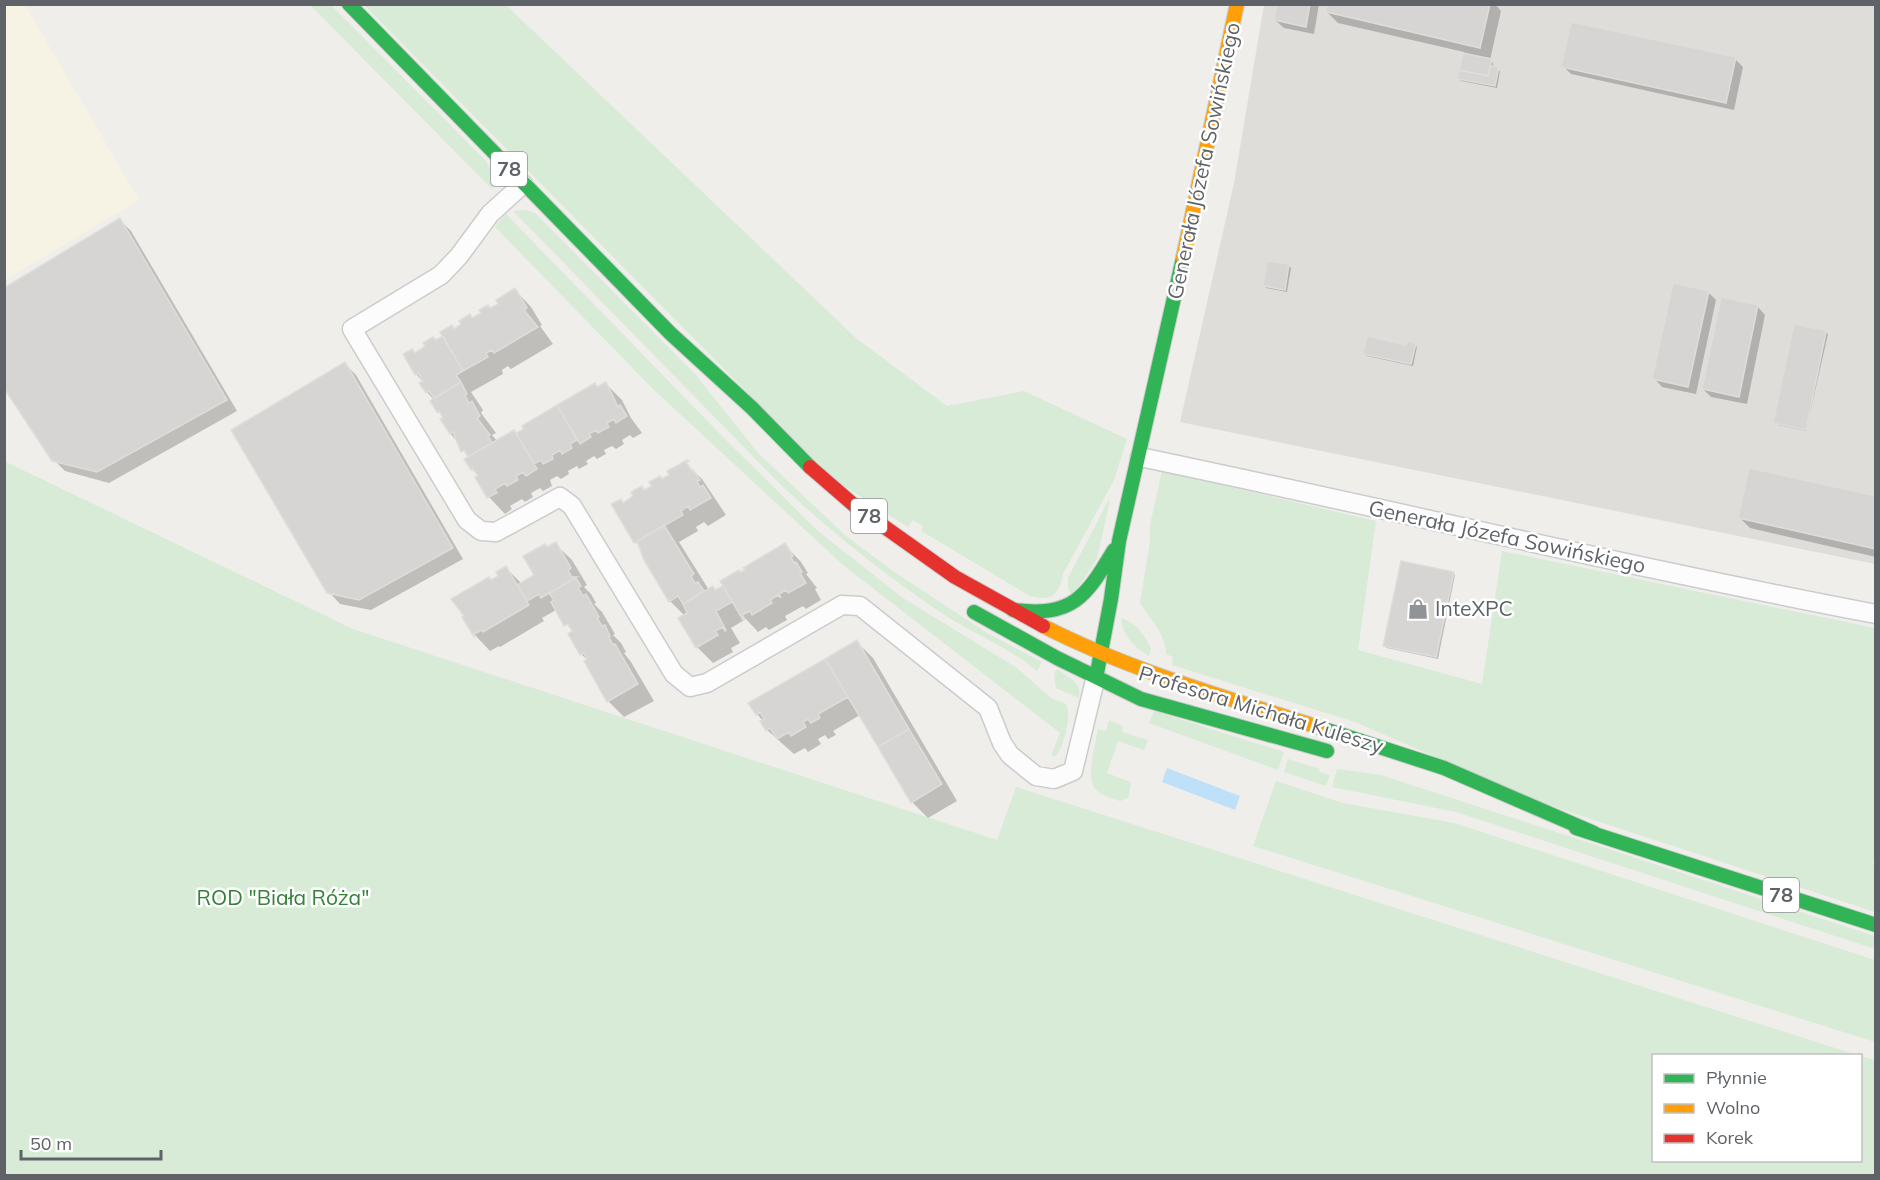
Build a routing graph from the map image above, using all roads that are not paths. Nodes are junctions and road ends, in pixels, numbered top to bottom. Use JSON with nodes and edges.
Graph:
{"nodes":[{"id":1,"x":349,"y":4,"type":"edge"},
{"id":2,"x":1237,"y":4,"type":"edge"},
{"id":3,"x":523,"y":184,"type":"junction"},
{"id":4,"x":670,"y":333,"type":"junction"},
{"id":5,"x":730,"y":406,"type":"dead end"},
{"id":6,"x":1140,"y":457,"type":"junction"},
{"id":7,"x":1119,"y":541,"type":"junction"},
{"id":8,"x":963,"y":605,"type":"dead end"},
{"id":9,"x":1010,"y":609,"type":"junction"},
{"id":10,"x":1875,"y":614,"type":"edge"},
{"id":11,"x":1101,"y":653,"type":"junction"},
{"id":12,"x":1096,"y":676,"type":"junction"},
{"id":13,"x":1342,"y":756,"type":"dead end"},
{"id":14,"x":1496,"y":806,"type":"dead end"},
{"id":15,"x":1593,"y":833,"type":"junction"},
{"id":16,"x":1875,"y":925,"type":"edge"}],
"edges":[{"from":1,"to":3,"type":"main road","name":"Profesora Michała Kuleszy","number":"78"},
{"from":2,"to":6,"type":"main road","name":"Generała Józefa Sowińskiego"},
{"from":3,"to":4,"type":"main road","name":"Profesora Michała Kuleszy","number":"78"},
{"from":3,"to":12,"type":"street"},
{"from":4,"to":5,"type":"main road","name":"Profesora Michała Kuleszy","number":"78"},
{"from":4,"to":9,"type":"main road","name":"Profesora Michała Kuleszy","number":"78"},
{"from":6,"to":7,"type":"main road","name":"Generała Józefa Sowińskiego"},
{"from":6,"to":10,"type":"street","name":"Generała Józefa Sowińskiego"},
{"from":7,"to":9,"type":"main road"},
{"from":7,"to":11,"type":"main road","name":"Generała Józefa Sowińskiego"},
{"from":8,"to":12,"type":"main road","name":"Profesora Michała Kuleszy"},
{"from":9,"to":11,"type":"main road","name":"Profesora Michała Kuleszy","number":"78"},
{"from":11,"to":12,"type":"main road","name":"Generała Józefa Sowińskiego"},
{"from":11,"to":15,"type":"main road","name":"Profesora Michała Kuleszy","number":"78"},
{"from":12,"to":13,"type":"main road","name":"Profesora Michała Kuleszy"},
{"from":14,"to":15,"type":"main road","number":"78"},
{"from":15,"to":16,"type":"main road","number":"78"}]}
